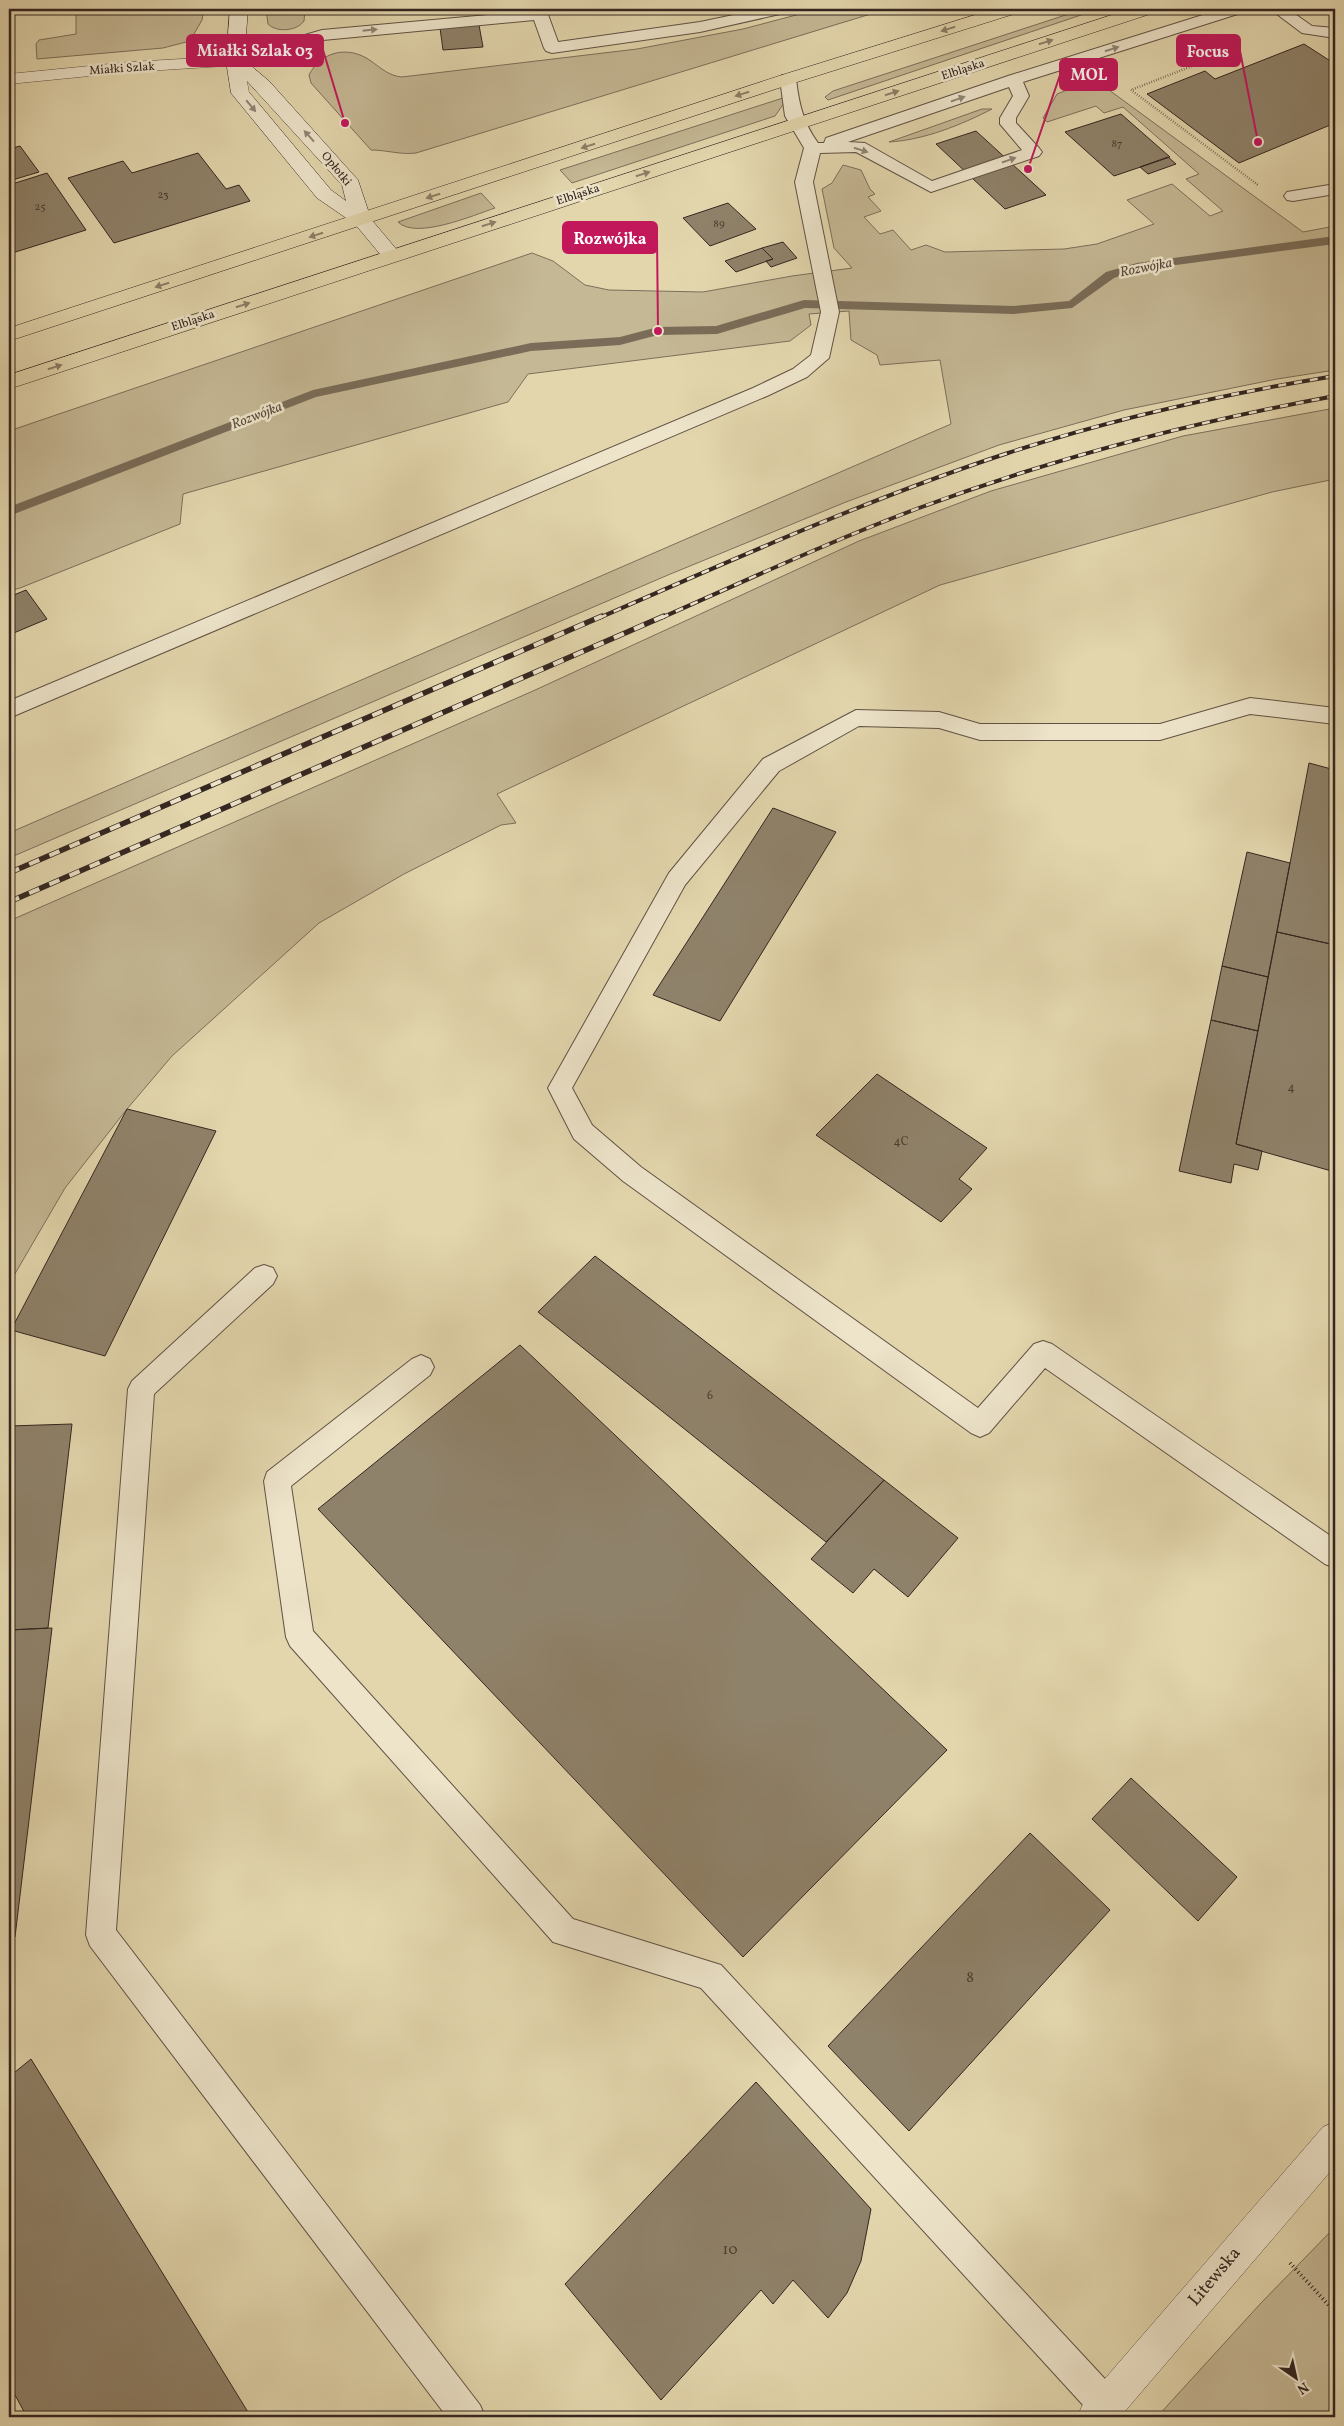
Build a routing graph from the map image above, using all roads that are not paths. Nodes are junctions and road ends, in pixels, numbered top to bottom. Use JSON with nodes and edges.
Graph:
{"nodes":[{"id":1,"x":239,"y":9,"type":"edge"},
{"id":2,"x":436,"y":9,"type":"edge"},
{"id":3,"x":783,"y":9,"type":"edge"},
{"id":4,"x":1011,"y":9,"type":"edge"},
{"id":5,"x":1147,"y":9,"type":"edge"},
{"id":6,"x":1238,"y":9,"type":"edge"},
{"id":7,"x":1278,"y":9,"type":"edge"},
{"id":8,"x":538,"y":12,"type":"edge"},
{"id":9,"x":429,"y":24,"type":"junction"},
{"id":10,"x":1335,"y":33,"type":"edge"},
{"id":11,"x":235,"y":61,"type":"junction"},
{"id":12,"x":9,"y":79,"type":"edge"},
{"id":13,"x":788,"y":79,"type":"junction"},
{"id":14,"x":1014,"y":80,"type":"junction"},
{"id":15,"x":796,"y":125,"type":"junction"},
{"id":16,"x":813,"y":148,"type":"junction"},
{"id":17,"x":1335,"y":189,"type":"edge"},
{"id":18,"x":1293,"y":196,"type":"road end"},
{"id":19,"x":362,"y":220,"type":"junction"},
{"id":20,"x":392,"y":256,"type":"junction"},
{"id":21,"x":9,"y":335,"type":"edge"},
{"id":22,"x":9,"y":382,"type":"edge"},
{"id":23,"x":9,"y":710,"type":"edge"},
{"id":24,"x":1335,"y":716,"type":"edge"},
{"id":25,"x":264,"y":1276,"type":"dead end"},
{"id":26,"x":421,"y":1367,"type":"dead end"},
{"id":27,"x":1335,"y":1555,"type":"edge"},
{"id":28,"x":1335,"y":2139,"type":"edge"},
{"id":29,"x":1101,"y":2411,"type":"edge"},
{"id":30,"x":468,"y":2417,"type":"edge"}],
"edges":[{"from":1,"to":11,"type":"street","name":"Opłotki"},
{"from":2,"to":9,"type":"lane"},
{"from":3,"to":8,"type":"lane"},
{"from":4,"to":13,"type":"main road","one_way":true},
{"from":15,"to":5,"type":"main road","name":"Elbląska","one_way":true},
{"from":14,"to":6,"type":"lane","one_way":true},
{"from":7,"to":10,"type":"lane"},
{"from":8,"to":9,"type":"lane"},
{"from":11,"to":9,"type":"lane","one_way":true},
{"from":11,"to":12,"type":"street","name":"Miałki Szlak"},
{"from":19,"to":11,"type":"street","name":"Opłotki","one_way":true},
{"from":11,"to":19,"type":"street","name":"Opłotki","one_way":true},
{"from":13,"to":15,"type":"lane"},
{"from":13,"to":19,"type":"main road","one_way":true},
{"from":16,"to":14,"type":"lane","one_way":true},
{"from":16,"to":14,"type":"lane","one_way":true},
{"from":15,"to":16,"type":"lane"},
{"from":20,"to":15,"type":"main road","name":"Elbląska","one_way":true},
{"from":16,"to":23,"type":"lane"},
{"from":17,"to":18,"type":"lane"},
{"from":19,"to":20,"type":"street"},
{"from":19,"to":21,"type":"main road","one_way":true},
{"from":22,"to":20,"type":"main road","name":"Elbląska","one_way":true},
{"from":24,"to":27,"type":"lane"},
{"from":25,"to":30,"type":"lane"},
{"from":26,"to":29,"type":"lane"},
{"from":28,"to":29,"type":"street","name":"Litewska"}]}
